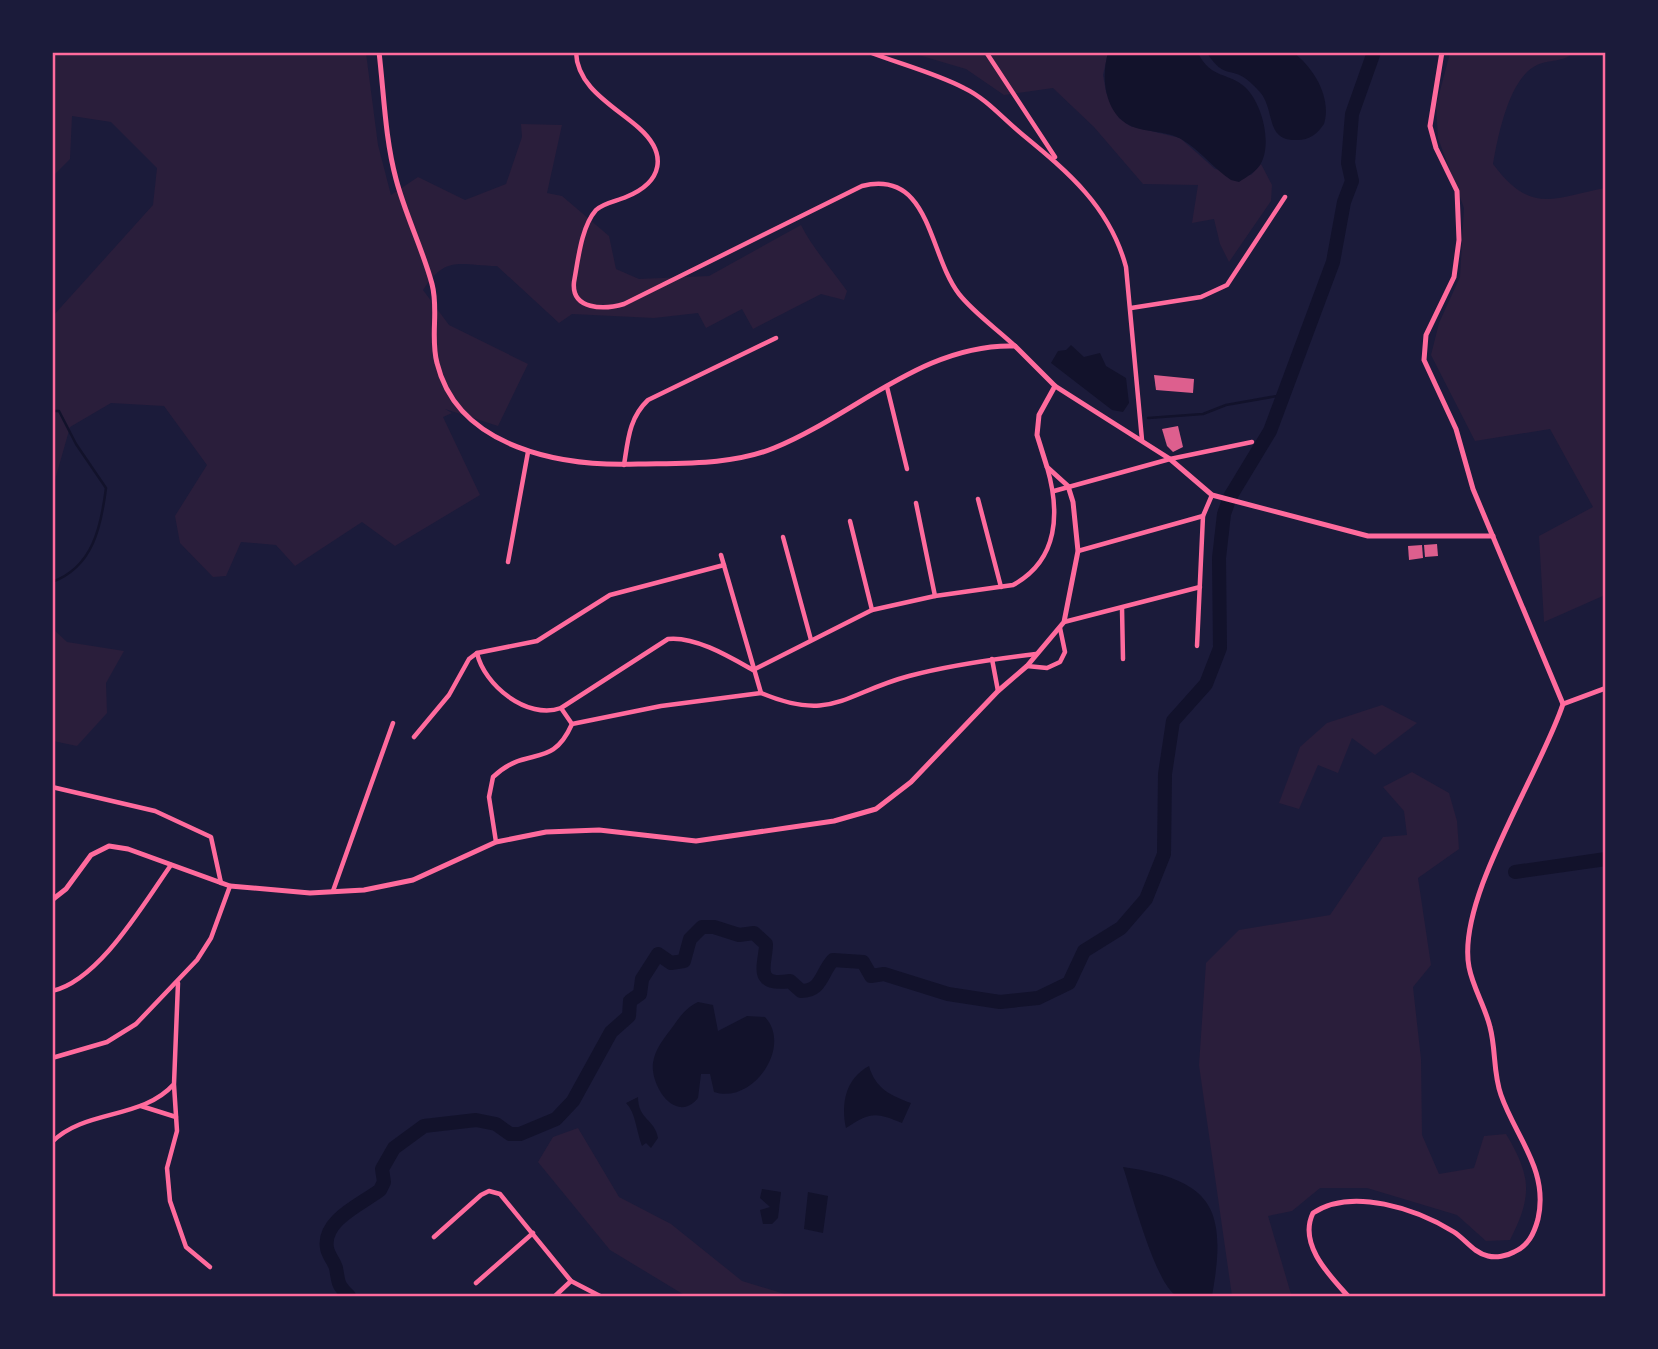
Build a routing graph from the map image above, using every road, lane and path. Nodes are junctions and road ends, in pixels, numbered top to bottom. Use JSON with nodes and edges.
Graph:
{"nodes":[{"id":1,"x":379,"y":52,"type":"edge"},
{"id":2,"x":576,"y":52,"type":"edge"},
{"id":3,"x":869,"y":52,"type":"edge"},
{"id":4,"x":986,"y":52,"type":"edge"},
{"id":5,"x":1442,"y":52,"type":"edge"},
{"id":6,"x":1057,"y":161,"type":"junction"},
{"id":7,"x":1285,"y":197,"type":"dead end"},
{"id":8,"x":1130,"y":308,"type":"junction"},
{"id":9,"x":776,"y":338,"type":"dead end"},
{"id":10,"x":1015,"y":346,"type":"junction"},
{"id":11,"x":1055,"y":386,"type":"junction"},
{"id":12,"x":887,"y":387,"type":"junction"},
{"id":13,"x":1142,"y":440,"type":"junction"},
{"id":14,"x":1252,"y":442,"type":"dead end"},
{"id":15,"x":528,"y":452,"type":"junction"},
{"id":16,"x":1170,"y":459,"type":"junction"},
{"id":17,"x":624,"y":465,"type":"junction"},
{"id":18,"x":1047,"y":467,"type":"junction"},
{"id":19,"x":907,"y":469,"type":"dead end"},
{"id":20,"x":1068,"y":486,"type":"junction"},
{"id":21,"x":1054,"y":492,"type":"junction"},
{"id":22,"x":1212,"y":495,"type":"junction"},
{"id":23,"x":978,"y":499,"type":"dead end"},
{"id":24,"x":916,"y":503,"type":"dead end"},
{"id":25,"x":1203,"y":516,"type":"junction"},
{"id":26,"x":850,"y":521,"type":"dead end"},
{"id":27,"x":1493,"y":536,"type":"junction"},
{"id":28,"x":783,"y":537,"type":"dead end"},
{"id":29,"x":1078,"y":551,"type":"junction"},
{"id":30,"x":721,"y":555,"type":"dead end"},
{"id":31,"x":508,"y":562,"type":"dead end"},
{"id":32,"x":724,"y":565,"type":"junction"},
{"id":33,"x":1001,"y":587,"type":"junction"},
{"id":34,"x":1200,"y":587,"type":"junction"},
{"id":35,"x":936,"y":596,"type":"junction"},
{"id":36,"x":1122,"y":608,"type":"junction"},
{"id":37,"x":872,"y":610,"type":"junction"},
{"id":38,"x":1065,"y":622,"type":"junction"},
{"id":39,"x":1060,"y":628,"type":"junction"},
{"id":40,"x":811,"y":640,"type":"junction"},
{"id":41,"x":1198,"y":646,"type":"dead end"},
{"id":42,"x":477,"y":653,"type":"junction"},
{"id":43,"x":1036,"y":654,"type":"junction"},
{"id":44,"x":992,"y":659,"type":"junction"},
{"id":45,"x":1123,"y":659,"type":"dead end"},
{"id":46,"x":1027,"y":666,"type":"junction"},
{"id":47,"x":753,"y":670,"type":"junction"},
{"id":48,"x":1605,"y":688,"type":"edge"},
{"id":49,"x":998,"y":691,"type":"junction"},
{"id":50,"x":761,"y":693,"type":"junction"},
{"id":51,"x":1563,"y":704,"type":"junction"},
{"id":52,"x":561,"y":708,"type":"junction"},
{"id":53,"x":393,"y":723,"type":"dead end"},
{"id":54,"x":572,"y":724,"type":"junction"},
{"id":55,"x":414,"y":737,"type":"dead end"},
{"id":56,"x":52,"y":787,"type":"edge"},
{"id":57,"x":496,"y":842,"type":"junction"},
{"id":58,"x":171,"y":865,"type":"junction"},
{"id":59,"x":221,"y":883,"type":"junction"},
{"id":60,"x":230,"y":887,"type":"junction"},
{"id":61,"x":333,"y":891,"type":"junction"},
{"id":62,"x":52,"y":901,"type":"edge"},
{"id":63,"x":178,"y":982,"type":"junction"},
{"id":64,"x":52,"y":991,"type":"edge"},
{"id":65,"x":52,"y":1058,"type":"edge"},
{"id":66,"x":174,"y":1084,"type":"junction"},
{"id":67,"x":141,"y":1106,"type":"junction"},
{"id":68,"x":176,"y":1117,"type":"junction"},
{"id":69,"x":52,"y":1142,"type":"edge"},
{"id":70,"x":533,"y":1233,"type":"junction"},
{"id":71,"x":434,"y":1237,"type":"dead end"},
{"id":72,"x":210,"y":1267,"type":"dead end"},
{"id":73,"x":571,"y":1281,"type":"junction"},
{"id":74,"x":476,"y":1283,"type":"dead end"},
{"id":75,"x":555,"y":1297,"type":"edge"},
{"id":76,"x":600,"y":1297,"type":"edge"},
{"id":77,"x":1348,"y":1297,"type":"edge"}],
"edges":[{"from":1,"to":15,"type":"street"},
{"from":2,"to":10,"type":"street"},
{"from":3,"to":6,"type":"street"},
{"from":4,"to":6,"type":"street"},
{"from":5,"to":27,"type":"street"},
{"from":6,"to":8,"type":"street"},
{"from":7,"to":8,"type":"street"},
{"from":8,"to":13,"type":"street"},
{"from":9,"to":17,"type":"street"},
{"from":10,"to":11,"type":"street"},
{"from":10,"to":12,"type":"street"},
{"from":11,"to":13,"type":"street"},
{"from":11,"to":18,"type":"street"},
{"from":12,"to":17,"type":"street"},
{"from":12,"to":19,"type":"street"},
{"from":13,"to":16,"type":"street"},
{"from":14,"to":16,"type":"street"},
{"from":15,"to":17,"type":"street"},
{"from":15,"to":31,"type":"street"},
{"from":16,"to":20,"type":"street"},
{"from":16,"to":22,"type":"street"},
{"from":18,"to":20,"type":"street"},
{"from":18,"to":21,"type":"street"},
{"from":20,"to":21,"type":"street"},
{"from":20,"to":29,"type":"street"},
{"from":21,"to":33,"type":"street"},
{"from":22,"to":25,"type":"street"},
{"from":22,"to":27,"type":"street"},
{"from":23,"to":33,"type":"street"},
{"from":24,"to":35,"type":"street"},
{"from":25,"to":29,"type":"street"},
{"from":25,"to":34,"type":"street"},
{"from":26,"to":37,"type":"street"},
{"from":27,"to":51,"type":"street"},
{"from":28,"to":40,"type":"street"},
{"from":29,"to":38,"type":"street"},
{"from":30,"to":32,"type":"street"},
{"from":32,"to":42,"type":"street"},
{"from":32,"to":47,"type":"street"},
{"from":33,"to":35,"type":"street"},
{"from":34,"to":36,"type":"street"},
{"from":34,"to":41,"type":"street"},
{"from":35,"to":37,"type":"street"},
{"from":36,"to":38,"type":"street"},
{"from":36,"to":45,"type":"street"},
{"from":37,"to":40,"type":"street"},
{"from":38,"to":39,"type":"street"},
{"from":39,"to":43,"type":"street"},
{"from":39,"to":46,"type":"street"},
{"from":40,"to":47,"type":"street"},
{"from":42,"to":52,"type":"street"},
{"from":42,"to":55,"type":"street"},
{"from":43,"to":44,"type":"street"},
{"from":43,"to":46,"type":"street"},
{"from":44,"to":49,"type":"street"},
{"from":44,"to":50,"type":"street"},
{"from":46,"to":49,"type":"street"},
{"from":47,"to":50,"type":"street"},
{"from":47,"to":52,"type":"street"},
{"from":48,"to":51,"type":"street"},
{"from":49,"to":57,"type":"street"},
{"from":50,"to":54,"type":"street"},
{"from":51,"to":77,"type":"street"},
{"from":52,"to":54,"type":"street"},
{"from":53,"to":61,"type":"street"},
{"from":54,"to":57,"type":"street"},
{"from":56,"to":59,"type":"street"},
{"from":57,"to":61,"type":"street"},
{"from":58,"to":59,"type":"street"},
{"from":58,"to":62,"type":"street"},
{"from":58,"to":64,"type":"street"},
{"from":59,"to":60,"type":"street"},
{"from":60,"to":61,"type":"street"},
{"from":60,"to":63,"type":"street"},
{"from":63,"to":65,"type":"street"},
{"from":63,"to":66,"type":"street"},
{"from":66,"to":67,"type":"street"},
{"from":66,"to":68,"type":"street"},
{"from":67,"to":68,"type":"street"},
{"from":67,"to":69,"type":"street"},
{"from":68,"to":72,"type":"street"},
{"from":70,"to":71,"type":"street"},
{"from":70,"to":73,"type":"street"},
{"from":70,"to":74,"type":"street"},
{"from":73,"to":75,"type":"street"},
{"from":73,"to":76,"type":"street"}]}
